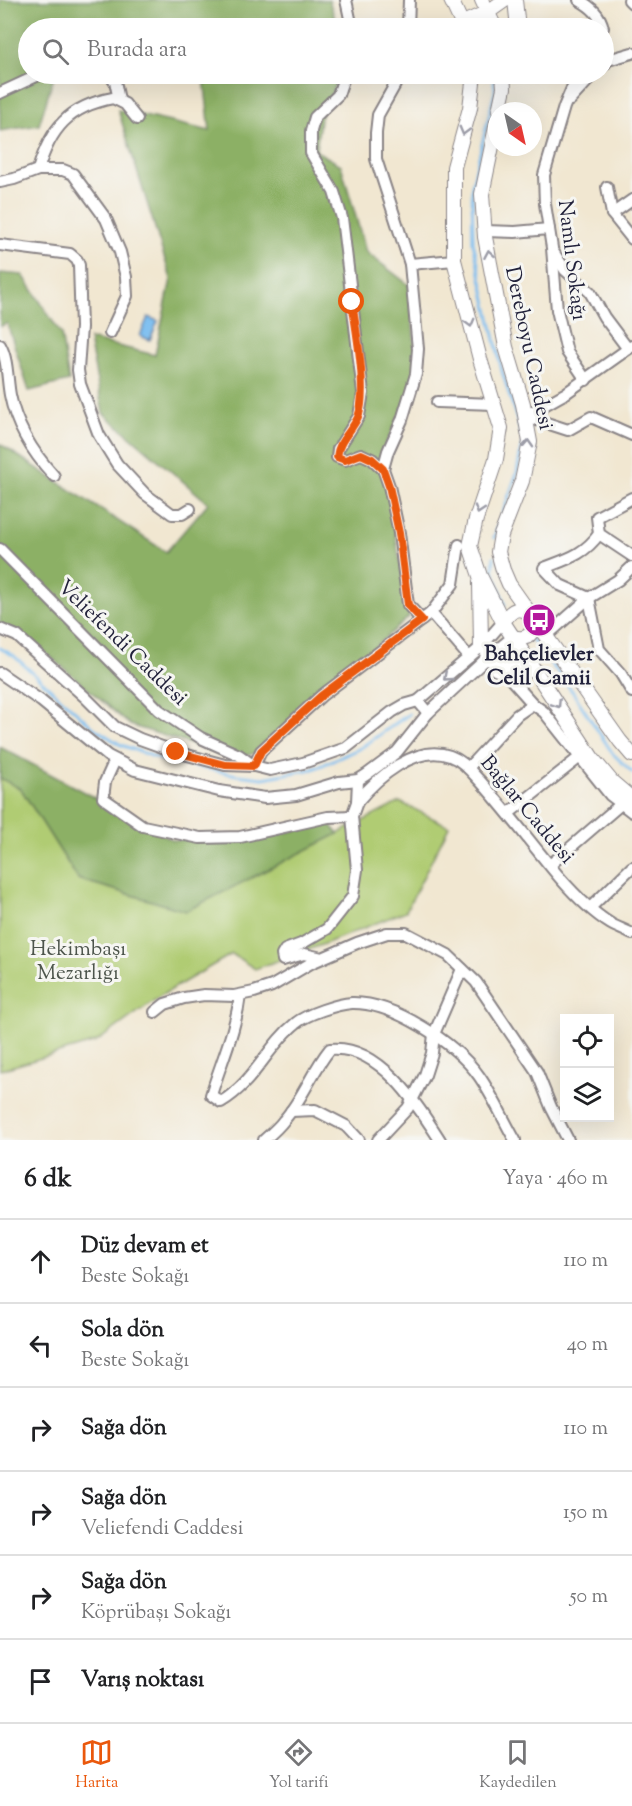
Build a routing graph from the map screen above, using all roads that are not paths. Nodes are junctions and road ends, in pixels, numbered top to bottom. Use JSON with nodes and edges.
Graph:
{"nodes":[{"id":1,"x":346,"y":0,"type":"edge"},
{"id":2,"x":409,"y":0,"type":"edge"},
{"id":3,"x":505,"y":0,"type":"edge"},
{"id":4,"x":515,"y":0,"type":"edge"},
{"id":5,"x":579,"y":0,"type":"edge"},
{"id":6,"x":458,"y":2,"type":"edge"},
{"id":7,"x":485,"y":6,"type":"edge"},
{"id":8,"x":350,"y":18,"type":"edge"},
{"id":9,"x":408,"y":18,"type":"edge"},
{"id":10,"x":461,"y":18,"type":"edge"},
{"id":11,"x":472,"y":18,"type":"edge"},
{"id":12,"x":517,"y":18,"type":"edge"},
{"id":13,"x":599,"y":18,"type":"edge"},
{"id":14,"x":632,"y":53,"type":"edge"},
{"id":15,"x":614,"y":58,"type":"edge"},
{"id":16,"x":19,"y":84,"type":"edge"},
{"id":17,"x":116,"y":84,"type":"edge"},
{"id":18,"x":342,"y":84,"type":"edge"},
{"id":19,"x":395,"y":84,"type":"edge"},
{"id":20,"x":473,"y":84,"type":"edge"},
{"id":21,"x":504,"y":84,"type":"edge"},
{"id":22,"x":505,"y":84,"type":"edge"},
{"id":23,"x":574,"y":84,"type":"edge"},
{"id":24,"x":585,"y":84,"type":"edge"},
{"id":25,"x":504,"y":88,"type":"junction"},
{"id":26,"x":0,"y":93,"type":"edge"},
{"id":27,"x":119,"y":100,"type":"junction"},
{"id":28,"x":501,"y":102,"type":"edge"},
{"id":29,"x":564,"y":107,"type":"junction"},
{"id":30,"x":137,"y":120,"type":"dead end"},
{"id":31,"x":490,"y":156,"type":"edge"},
{"id":32,"x":38,"y":170,"type":"junction"},
{"id":33,"x":0,"y":182,"type":"edge"},
{"id":34,"x":607,"y":187,"type":"dead end"},
{"id":35,"x":632,"y":201,"type":"edge"},
{"id":36,"x":612,"y":214,"type":"junction"},
{"id":37,"x":549,"y":229,"type":"junction"},
{"id":38,"x":485,"y":231,"type":"junction"},
{"id":39,"x":632,"y":239,"type":"edge"},
{"id":40,"x":0,"y":245,"type":"edge"},
{"id":41,"x":552,"y":251,"type":"junction"},
{"id":42,"x":454,"y":260,"type":"junction"},
{"id":43,"x":410,"y":264,"type":"junction"},
{"id":44,"x":110,"y":333,"type":"dead end"},
{"id":45,"x":0,"y":345,"type":"edge"},
{"id":46,"x":630,"y":348,"type":"edge"},
{"id":47,"x":586,"y":380,"type":"junction"},
{"id":48,"x":437,"y":402,"type":"dead end"},
{"id":49,"x":494,"y":404,"type":"junction"},
{"id":50,"x":525,"y":416,"type":"junction"},
{"id":51,"x":632,"y":435,"type":"edge"},
{"id":52,"x":383,"y":469,"type":"junction"},
{"id":53,"x":54,"y":476,"type":"dead end"},
{"id":54,"x":632,"y":498,"type":"edge"},
{"id":55,"x":190,"y":508,"type":"dead end"},
{"id":56,"x":599,"y":534,"type":"junction"},
{"id":57,"x":459,"y":545,"type":"dead end"},
{"id":58,"x":0,"y":549,"type":"edge"},
{"id":59,"x":632,"y":556,"type":"edge"},
{"id":60,"x":632,"y":567,"type":"edge"},
{"id":61,"x":480,"y":576,"type":"junction"},
{"id":62,"x":589,"y":598,"type":"junction"},
{"id":63,"x":530,"y":615,"type":"junction"},
{"id":64,"x":427,"y":616,"type":"junction"},
{"id":65,"x":503,"y":622,"type":"junction"},
{"id":66,"x":0,"y":629,"type":"edge"},
{"id":67,"x":513,"y":637,"type":"junction"},
{"id":68,"x":545,"y":637,"type":"junction"},
{"id":69,"x":470,"y":657,"type":"junction"},
{"id":70,"x":488,"y":658,"type":"junction"},
{"id":71,"x":536,"y":670,"type":"junction"},
{"id":72,"x":0,"y":673,"type":"edge"},
{"id":73,"x":632,"y":693,"type":"edge"},
{"id":74,"x":418,"y":701,"type":"junction"},
{"id":75,"x":533,"y":704,"type":"junction"},
{"id":76,"x":428,"y":713,"type":"junction"},
{"id":77,"x":632,"y":755,"type":"edge"},
{"id":78,"x":580,"y":757,"type":"junction"},
{"id":79,"x":115,"y":760,"type":"junction"},
{"id":80,"x":254,"y":766,"type":"junction"},
{"id":81,"x":468,"y":768,"type":"junction"},
{"id":82,"x":358,"y":780,"type":"junction"},
{"id":83,"x":627,"y":801,"type":"edge"},
{"id":84,"x":357,"y":802,"type":"junction"},
{"id":85,"x":632,"y":812,"type":"edge"},
{"id":86,"x":509,"y":813,"type":"junction"},
{"id":87,"x":352,"y":816,"type":"junction"},
{"id":88,"x":550,"y":865,"type":"junction"},
{"id":89,"x":632,"y":867,"type":"edge"},
{"id":90,"x":591,"y":908,"type":"junction"},
{"id":91,"x":632,"y":934,"type":"edge"},
{"id":92,"x":322,"y":958,"type":"junction"},
{"id":93,"x":462,"y":969,"type":"junction"},
{"id":94,"x":240,"y":995,"type":"junction"},
{"id":95,"x":155,"y":1012,"type":"dead end"},
{"id":96,"x":434,"y":1034,"type":"junction"},
{"id":97,"x":413,"y":1099,"type":"junction"},
{"id":98,"x":291,"y":1111,"type":"junction"},
{"id":99,"x":264,"y":1140,"type":"edge"},
{"id":100,"x":358,"y":1140,"type":"edge"},
{"id":101,"x":378,"y":1140,"type":"edge"},
{"id":102,"x":440,"y":1140,"type":"edge"},
{"id":103,"x":515,"y":1140,"type":"edge"},
{"id":104,"x":568,"y":1140,"type":"edge"}],
"edges":[{"from":1,"to":8,"type":"street"},
{"from":2,"to":9,"type":"street"},
{"from":3,"to":7,"type":"main road"},
{"from":4,"to":12,"type":"main road"},
{"from":5,"to":13,"type":"street"},
{"from":6,"to":10,"type":"main road"},
{"from":7,"to":11,"type":"main road"},
{"from":14,"to":15,"type":"street"},
{"from":16,"to":26,"type":"street"},
{"from":17,"to":27,"type":"street"},
{"from":18,"to":52,"type":"street"},
{"from":19,"to":43,"type":"street"},
{"from":20,"to":42,"type":"main road","one_way":true},
{"from":21,"to":25,"type":"main road"},
{"from":22,"to":25,"type":"main road"},
{"from":23,"to":29,"type":"street","name":"Namlı Sokağı"},
{"from":24,"to":29,"type":"street"},
{"from":25,"to":28,"type":"main road"},
{"from":27,"to":30,"type":"street"},
{"from":27,"to":32,"type":"street"},
{"from":29,"to":37,"type":"street","name":"Namlı Sokağı"},
{"from":31,"to":38,"type":"main road","name":"Dereboyu Caddesi"},
{"from":32,"to":33,"type":"street"},
{"from":32,"to":44,"type":"street"},
{"from":34,"to":36,"type":"street"},
{"from":35,"to":36,"type":"street"},
{"from":36,"to":39,"type":"street"},
{"from":37,"to":38,"type":"street"},
{"from":37,"to":41,"type":"street","name":"Namlı Sokağı"},
{"from":50,"to":38,"type":"main road","name":"Dereboyu Caddesi","one_way":true},
{"from":40,"to":55,"type":"street"},
{"from":41,"to":46,"type":"street"},
{"from":41,"to":47,"type":"street","name":"Namlı Sokağı"},
{"from":42,"to":43,"type":"street"},
{"from":42,"to":49,"type":"main road","one_way":true},
{"from":43,"to":52,"type":"street"},
{"from":45,"to":53,"type":"street"},
{"from":46,"to":47,"type":"street"},
{"from":47,"to":50,"type":"street"},
{"from":48,"to":49,"type":"street"},
{"from":49,"to":61,"type":"main road","one_way":true},
{"from":50,"to":51,"type":"street"},
{"from":63,"to":50,"type":"main road","name":"Dereboyu Caddesi","one_way":true},
{"from":52,"to":64,"type":"street"},
{"from":54,"to":56,"type":"street"},
{"from":56,"to":59,"type":"street"},
{"from":56,"to":62,"type":"street"},
{"from":57,"to":64,"type":"street"},
{"from":58,"to":80,"type":"street","name":"Veliefendi Caddesi"},
{"from":60,"to":62,"type":"street"},
{"from":61,"to":65,"type":"main road"},
{"from":61,"to":70,"type":"main road"},
{"from":62,"to":68,"type":"street"},
{"from":62,"to":73,"type":"street"},
{"from":63,"to":65,"type":"main road"},
{"from":63,"to":67,"type":"main road"},
{"from":63,"to":68,"type":"main road","name":"Dereboyu Caddesi"},
{"from":64,"to":69,"type":"street"},
{"from":64,"to":80,"type":"street"},
{"from":65,"to":67,"type":"main road"},
{"from":65,"to":70,"type":"street"},
{"from":66,"to":80,"type":"street"},
{"from":67,"to":70,"type":"street"},
{"from":67,"to":71,"type":"main road"},
{"from":68,"to":77,"type":"main road","name":"Dereboyu Caddesi"},
{"from":69,"to":70,"type":"street"},
{"from":69,"to":74,"type":"street","one_way":true},
{"from":70,"to":71,"type":"main road"},
{"from":70,"to":75,"type":"street"},
{"from":70,"to":76,"type":"street"},
{"from":71,"to":83,"type":"main road","one_way":true},
{"from":72,"to":79,"type":"street"},
{"from":74,"to":76,"type":"street"},
{"from":74,"to":80,"type":"street"},
{"from":75,"to":78,"type":"street"},
{"from":75,"to":81,"type":"street"},
{"from":76,"to":82,"type":"street"},
{"from":78,"to":83,"type":"street"},
{"from":78,"to":86,"type":"street"},
{"from":79,"to":82,"type":"street"},
{"from":79,"to":87,"type":"street"},
{"from":81,"to":84,"type":"street","name":"Bağlar Caddesi"},
{"from":81,"to":86,"type":"street","name":"Bağlar Caddesi"},
{"from":82,"to":84,"type":"street"},
{"from":83,"to":85,"type":"street"},
{"from":83,"to":88,"type":"street"},
{"from":84,"to":87,"type":"street"},
{"from":86,"to":88,"type":"street","name":"Bağlar Caddesi"},
{"from":87,"to":92,"type":"street"},
{"from":88,"to":90,"type":"street","name":"Bağlar Caddesi"},
{"from":89,"to":90,"type":"street"},
{"from":90,"to":91,"type":"street","name":"Bağlar Caddesi"},
{"from":92,"to":93,"type":"street"},
{"from":92,"to":94,"type":"street"},
{"from":93,"to":96,"type":"street"},
{"from":93,"to":104,"type":"street"},
{"from":94,"to":95,"type":"street"},
{"from":94,"to":96,"type":"street"},
{"from":96,"to":97,"type":"street"},
{"from":96,"to":103,"type":"street"},
{"from":97,"to":98,"type":"street"},
{"from":97,"to":101,"type":"street"},
{"from":97,"to":102,"type":"street"},
{"from":98,"to":99,"type":"street"},
{"from":98,"to":100,"type":"street"}]}
